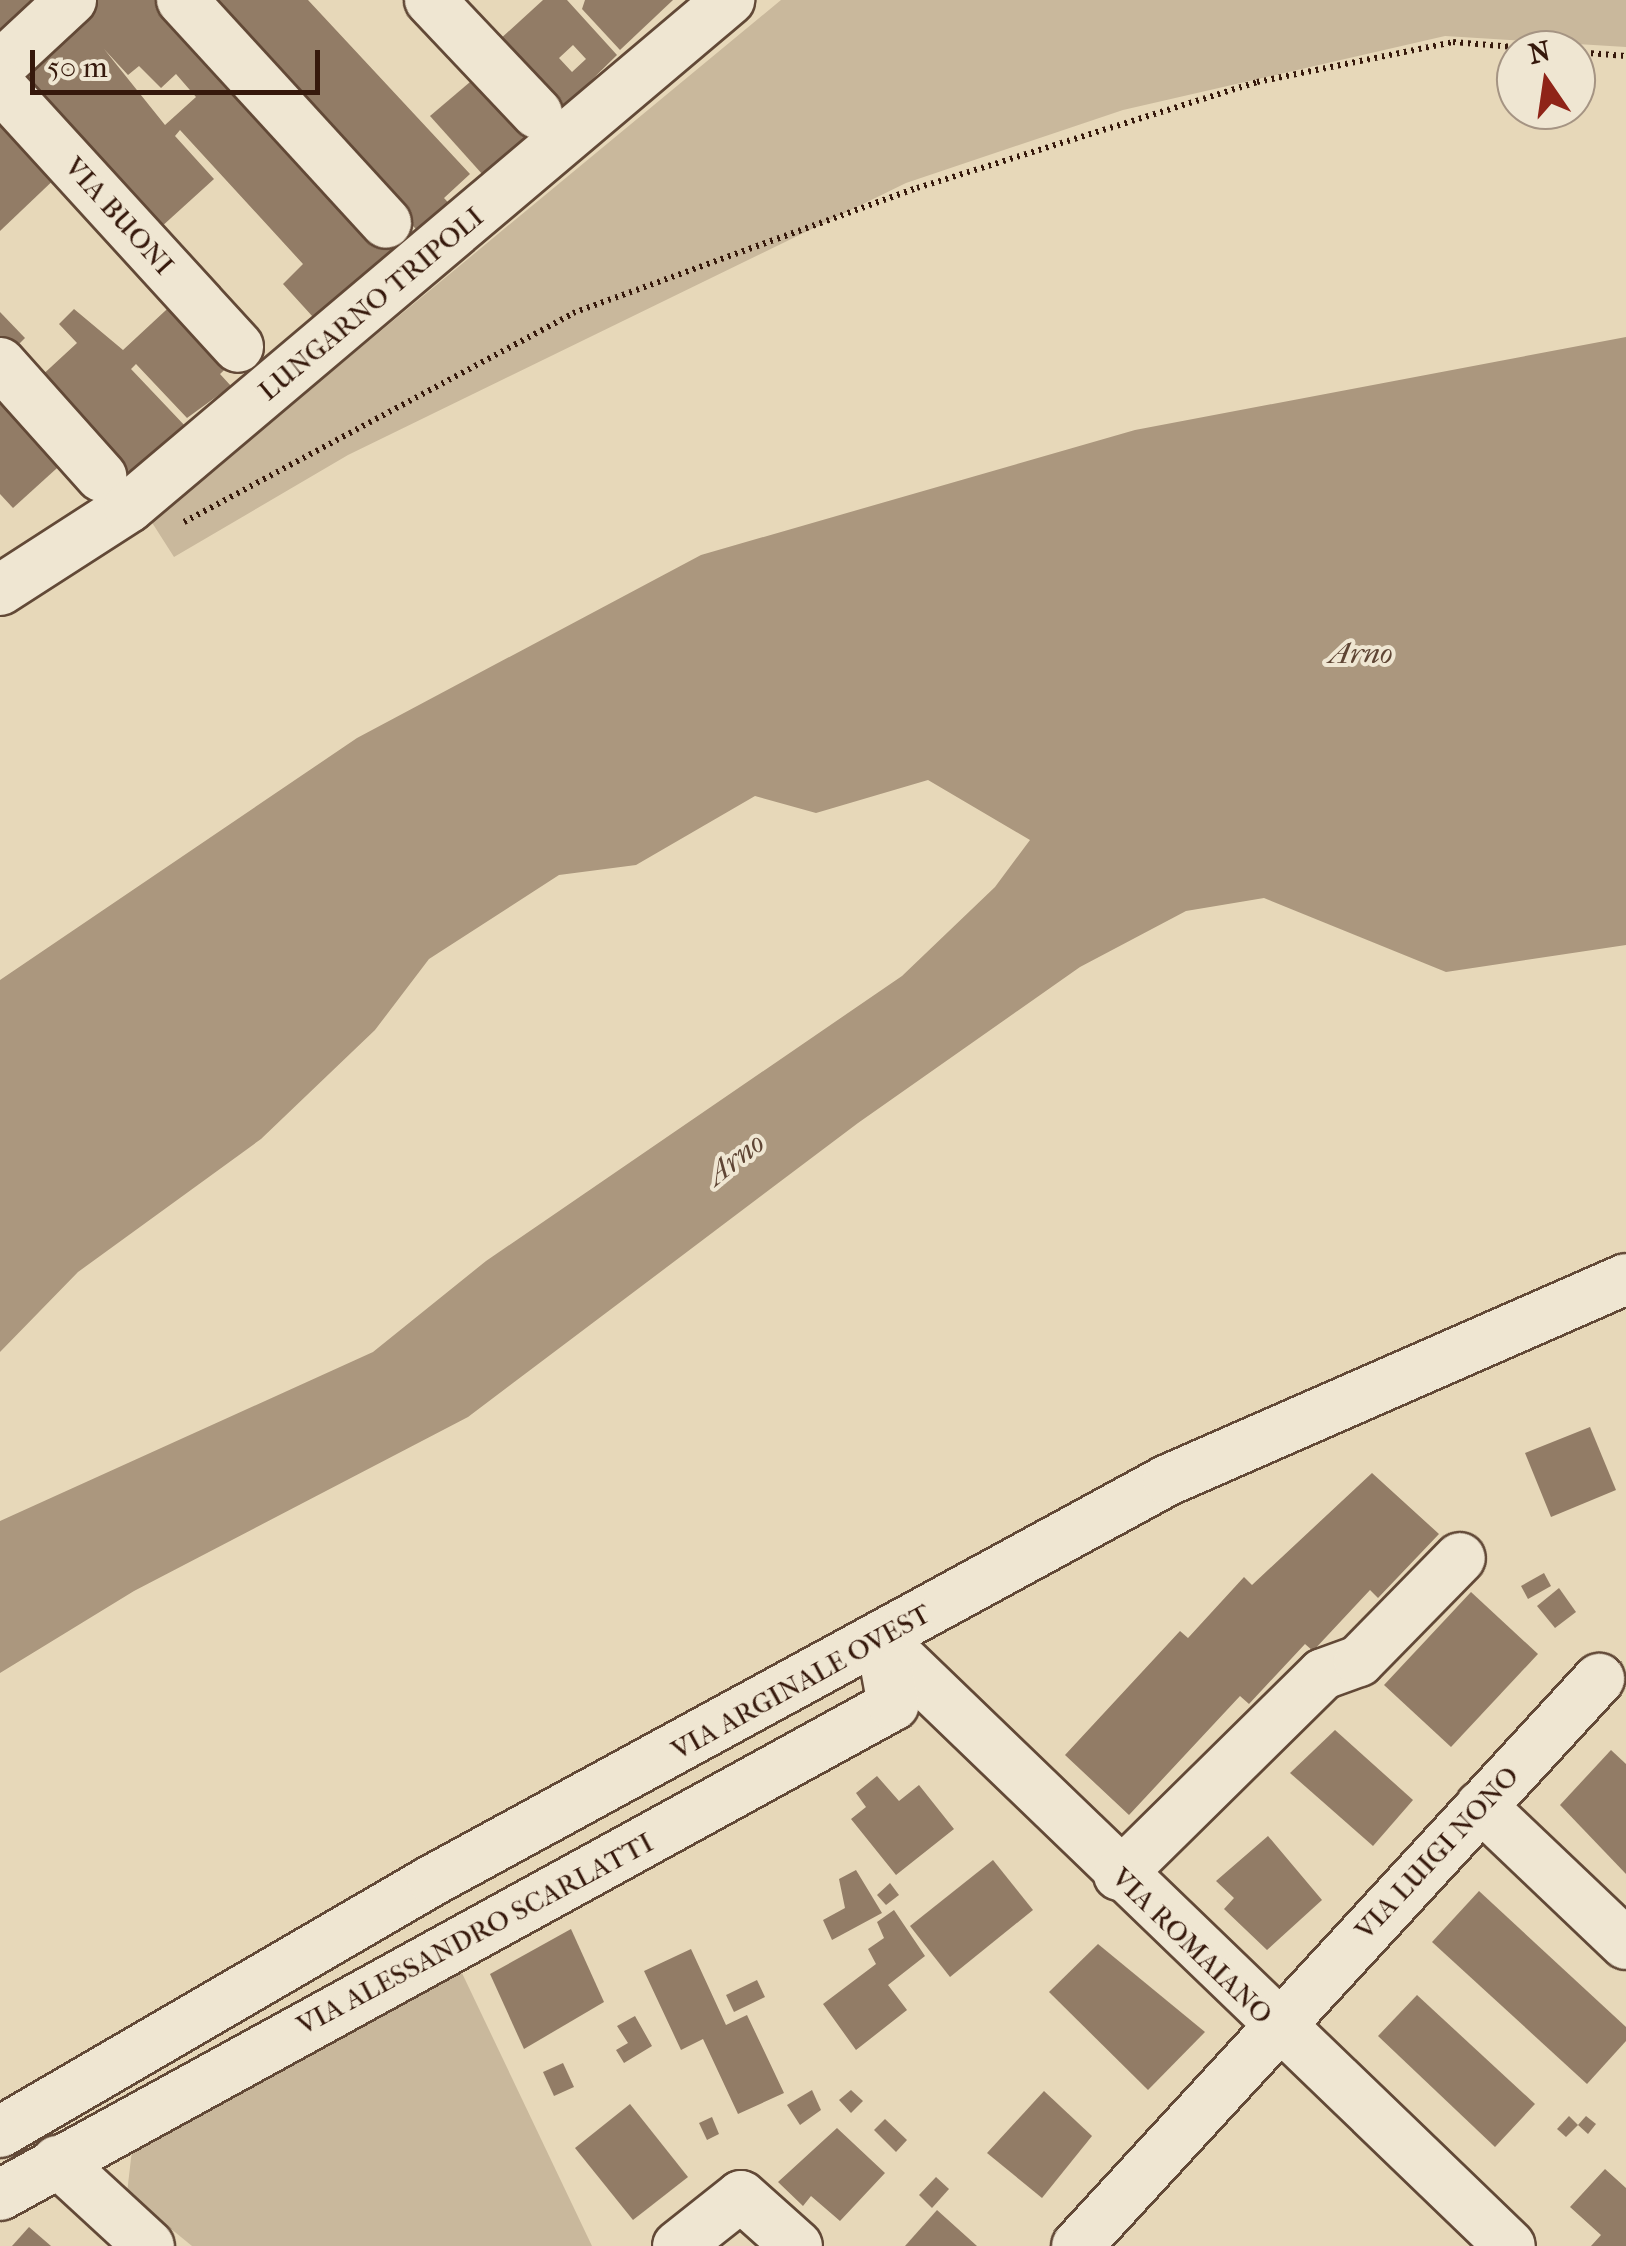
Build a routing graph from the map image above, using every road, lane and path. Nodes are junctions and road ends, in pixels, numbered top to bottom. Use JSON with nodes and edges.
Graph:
{"nodes":[{"id":1,"x":71,"y":0,"type":"edge"},
{"id":2,"x":182,"y":0,"type":"edge"},
{"id":3,"x":430,"y":0,"type":"edge"},
{"id":4,"x":720,"y":8,"type":"edge"},
{"id":5,"x":1496,"y":46,"type":"edge"},
{"id":6,"x":1596,"y":54,"type":"edge"},
{"id":7,"x":1626,"y":56,"type":"edge"},
{"id":8,"x":0,"y":66,"type":"edge"},
{"id":9,"x":0,"y":86,"type":"edge"},
{"id":10,"x":537,"y":114,"type":"dead end"},
{"id":11,"x":386,"y":224,"type":"dead end"},
{"id":12,"x":238,"y":346,"type":"dead end"},
{"id":13,"x":0,"y":363,"type":"edge"},
{"id":14,"x":101,"y":476,"type":"dead end"},
{"id":15,"x":175,"y":527,"type":"dead end"},
{"id":16,"x":0,"y":590,"type":"edge"},
{"id":17,"x":1626,"y":1278,"type":"edge"},
{"id":18,"x":1460,"y":1558,"type":"dead end"},
{"id":19,"x":880,"y":1640,"type":"junction"},
{"id":20,"x":1599,"y":1679,"type":"dead end"},
{"id":21,"x":1481,"y":1806,"type":"junction"},
{"id":22,"x":1120,"y":1875,"type":"junction"},
{"id":23,"x":1626,"y":1944,"type":"edge"},
{"id":24,"x":1275,"y":2027,"type":"junction"},
{"id":25,"x":0,"y":2132,"type":"edge"},
{"id":26,"x":57,"y":2161,"type":"junction"},
{"id":27,"x":0,"y":2195,"type":"edge"},
{"id":28,"x":148,"y":2246,"type":"edge"},
{"id":29,"x":678,"y":2246,"type":"edge"},
{"id":30,"x":796,"y":2246,"type":"edge"},
{"id":31,"x":1076,"y":2246,"type":"edge"},
{"id":32,"x":1510,"y":2246,"type":"edge"}],
"edges":[{"from":1,"to":8,"type":"street"},
{"from":2,"to":11,"type":"street"},
{"from":3,"to":10,"type":"street"},
{"from":4,"to":16,"type":"street","name":"LUNGARNO TRIPOLI"},
{"from":5,"to":15,"type":"path"},
{"from":6,"to":7,"type":"path"},
{"from":9,"to":12,"type":"street","name":"VIA BUONI"},
{"from":13,"to":14,"type":"street"},
{"from":17,"to":19,"type":"street","name":"VIA ARGINALE OVEST"},
{"from":18,"to":22,"type":"street"},
{"from":19,"to":22,"type":"street","name":"VIA ROMAIANO"},
{"from":19,"to":25,"type":"street","name":"VIA ARGINALE OVEST"},
{"from":19,"to":26,"type":"street","name":"VIA ALESSANDRO SCARLATTI"},
{"from":20,"to":21,"type":"street","name":"VIA LUIGI NONO"},
{"from":21,"to":23,"type":"street"},
{"from":21,"to":24,"type":"street","name":"VIA LUIGI NONO"},
{"from":22,"to":24,"type":"street","name":"VIA ROMAIANO"},
{"from":24,"to":31,"type":"street","name":"VIA LUIGI NONO"},
{"from":24,"to":32,"type":"street","name":"VIA ROMAIANO"},
{"from":26,"to":27,"type":"street","name":"VIA ALESSANDRO SCARLATTI"},
{"from":26,"to":28,"type":"street"},
{"from":29,"to":30,"type":"street"}]}
